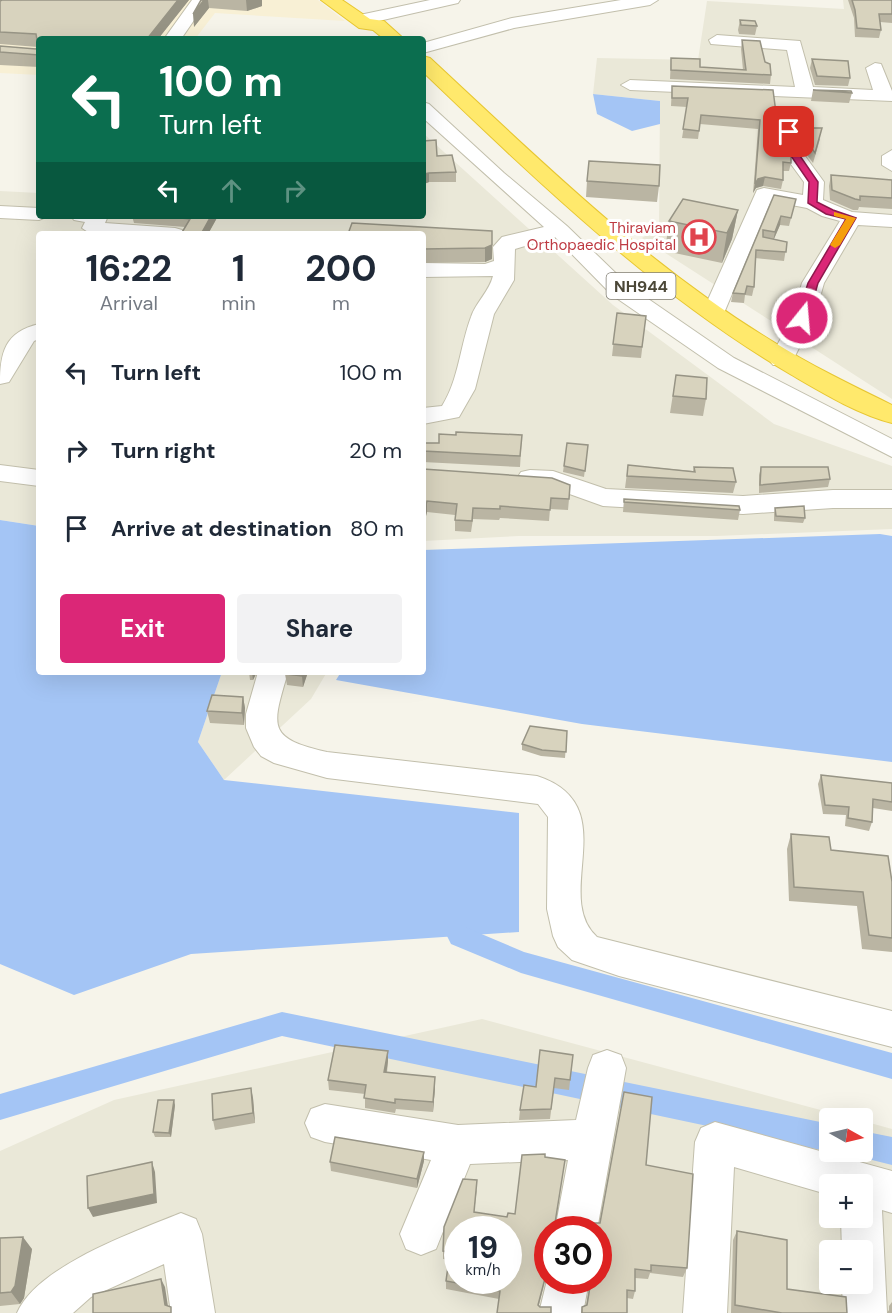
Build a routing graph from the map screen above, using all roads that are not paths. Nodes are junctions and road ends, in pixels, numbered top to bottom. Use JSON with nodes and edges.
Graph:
{"nodes":[{"id":1,"x":200,"y":0,"type":"edge"},
{"id":2,"x":330,"y":0,"type":"edge"},
{"id":3,"x":452,"y":0,"type":"edge"},
{"id":4,"x":650,"y":0,"type":"edge"},
{"id":5,"x":365,"y":28,"type":"edge"},
{"id":6,"x":174,"y":36,"type":"edge"},
{"id":7,"x":391,"y":36,"type":"edge"},
{"id":8,"x":717,"y":40,"type":"dead end"},
{"id":9,"x":426,"y":47,"type":"edge"},
{"id":10,"x":426,"y":65,"type":"edge"},
{"id":11,"x":875,"y":68,"type":"dead end"},
{"id":12,"x":630,"y":85,"type":"dead end"},
{"id":13,"x":805,"y":91,"type":"junction"},
{"id":14,"x":426,"y":92,"type":"edge"},
{"id":15,"x":888,"y":96,"type":"edge"},
{"id":16,"x":426,"y":111,"type":"edge"},
{"id":17,"x":426,"y":130,"type":"edge"},
{"id":18,"x":449,"y":131,"type":"junction"},
{"id":19,"x":789,"y":132,"type":"dead end"},
{"id":20,"x":892,"y":156,"type":"edge"},
{"id":21,"x":892,"y":165,"type":"edge"},
{"id":22,"x":813,"y":203,"type":"junction"},
{"id":23,"x":0,"y":212,"type":"edge"},
{"id":24,"x":36,"y":214,"type":"edge"},
{"id":25,"x":852,"y":218,"type":"junction"},
{"id":26,"x":92,"y":219,"type":"edge"},
{"id":27,"x":892,"y":221,"type":"edge"},
{"id":28,"x":560,"y":230,"type":"junction"},
{"id":29,"x":134,"y":231,"type":"edge"},
{"id":30,"x":505,"y":264,"type":"junction"},
{"id":31,"x":426,"y":270,"type":"edge"},
{"id":32,"x":712,"y":313,"type":"junction"},
{"id":33,"x":36,"y":332,"type":"edge"},
{"id":34,"x":781,"y":360,"type":"junction"},
{"id":35,"x":0,"y":377,"type":"edge"},
{"id":36,"x":892,"y":415,"type":"edge"},
{"id":37,"x":426,"y":416,"type":"edge"},
{"id":38,"x":892,"y":436,"type":"edge"},
{"id":39,"x":892,"y":449,"type":"edge"},
{"id":40,"x":0,"y":473,"type":"edge"},
{"id":41,"x":506,"y":476,"type":"edge"},
{"id":42,"x":36,"y":478,"type":"edge"},
{"id":43,"x":892,"y":499,"type":"edge"},
{"id":44,"x":272,"y":675,"type":"edge"},
{"id":45,"x":892,"y":1029,"type":"edge"},
{"id":46,"x":607,"y":1068,"type":"dead end"},
{"id":47,"x":325,"y":1123,"type":"dead end"},
{"id":48,"x":592,"y":1139,"type":"junction"},
{"id":49,"x":458,"y":1145,"type":"junction"},
{"id":50,"x":819,"y":1176,"type":"edge"},
{"id":51,"x":578,"y":1216,"type":"edge"},
{"id":52,"x":869,"y":1228,"type":"edge"},
{"id":53,"x":421,"y":1234,"type":"dead end"},
{"id":54,"x":565,"y":1294,"type":"edge"},
{"id":55,"x":39,"y":1313,"type":"edge"},
{"id":56,"x":193,"y":1313,"type":"edge"},
{"id":57,"x":561,"y":1313,"type":"edge"},
{"id":58,"x":705,"y":1313,"type":"edge"},
{"id":59,"x":865,"y":1313,"type":"edge"}],
"edges":[{"from":1,"to":6,"type":"street"},
{"from":2,"to":5,"type":"highway"},
{"from":3,"to":5,"type":"street"},
{"from":4,"to":9,"type":"street"},
{"from":5,"to":7,"type":"highway"},
{"from":8,"to":13,"type":"street"},
{"from":10,"to":32,"type":"highway","number":"NH944"},
{"from":11,"to":15,"type":"street"},
{"from":12,"to":13,"type":"street"},
{"from":13,"to":15,"type":"street"},
{"from":14,"to":38,"type":"highway","number":"NH944"},
{"from":16,"to":18,"type":"street"},
{"from":17,"to":18,"type":"street"},
{"from":18,"to":28,"type":"street"},
{"from":19,"to":22,"type":"street"},
{"from":20,"to":21,"type":"street"},
{"from":22,"to":25,"type":"street"},
{"from":22,"to":32,"type":"street"},
{"from":23,"to":24,"type":"street"},
{"from":25,"to":27,"type":"street"},
{"from":25,"to":34,"type":"street"},
{"from":26,"to":29,"type":"street"},
{"from":28,"to":30,"type":"street"},
{"from":28,"to":39,"type":"street"},
{"from":30,"to":31,"type":"street"},
{"from":30,"to":37,"type":"street"},
{"from":32,"to":34,"type":"highway","number":"NH944"},
{"from":33,"to":35,"type":"street"},
{"from":34,"to":36,"type":"highway","number":"NH944"},
{"from":40,"to":42,"type":"street"},
{"from":41,"to":43,"type":"street"},
{"from":44,"to":45,"type":"street"},
{"from":46,"to":48,"type":"street"},
{"from":47,"to":49,"type":"street"},
{"from":48,"to":49,"type":"street"},
{"from":48,"to":51,"type":"street"},
{"from":49,"to":53,"type":"street"},
{"from":50,"to":58,"type":"street"},
{"from":52,"to":59,"type":"street"},
{"from":54,"to":57,"type":"street"},
{"from":55,"to":56,"type":"street"}]}
